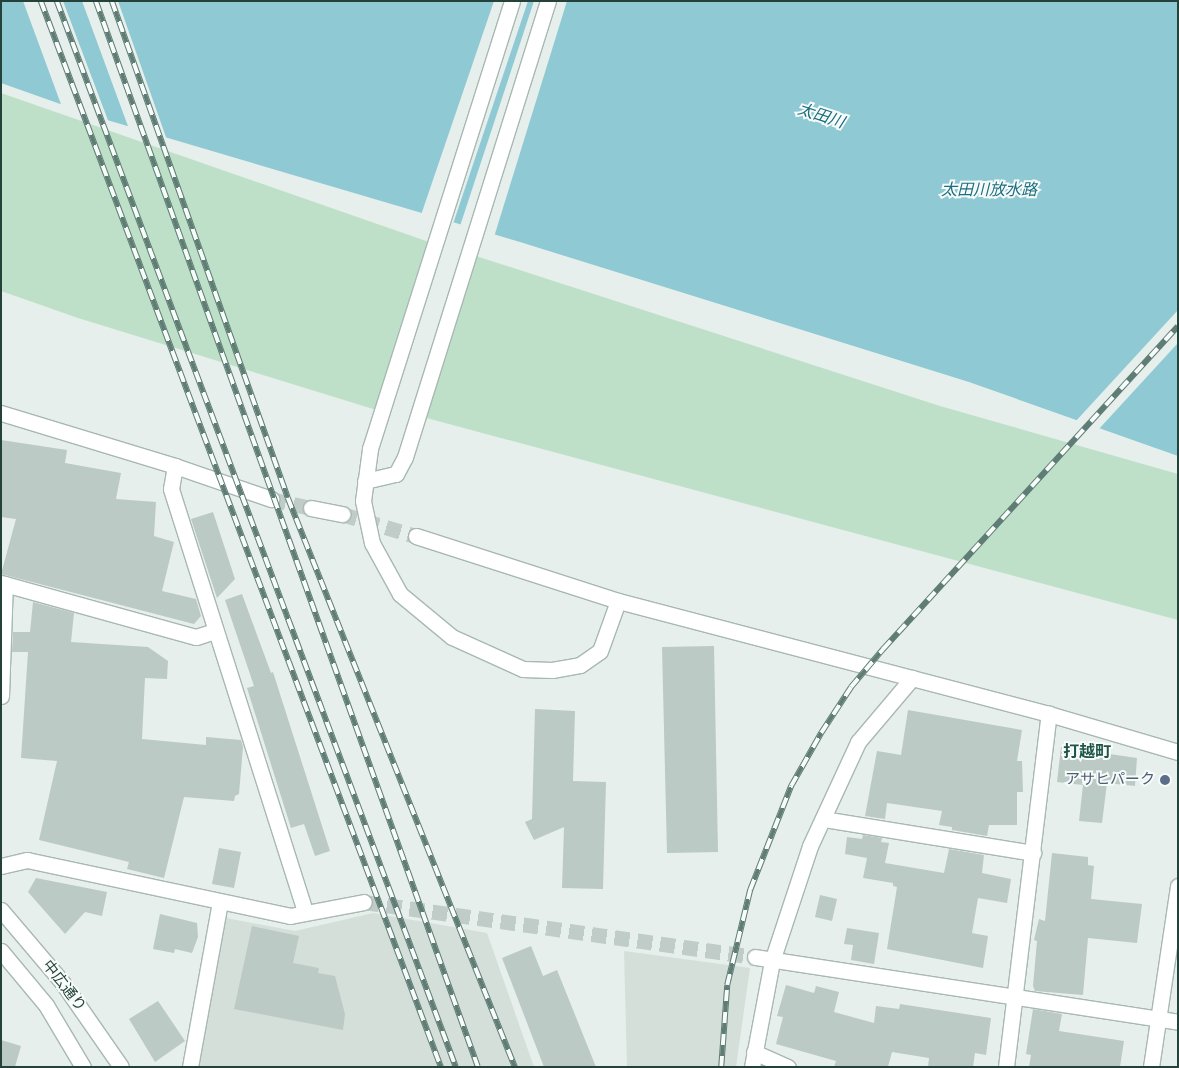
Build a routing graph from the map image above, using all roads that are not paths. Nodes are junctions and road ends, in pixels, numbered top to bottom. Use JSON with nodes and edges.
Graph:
{"nodes":[{"id":1,"x":512,"y":1,"type":"edge"},
{"id":2,"x":548,"y":1,"type":"edge"},
{"id":3,"x":1,"y":412,"type":"edge"},
{"id":4,"x":175,"y":466,"type":"junction"},
{"id":5,"x":365,"y":481,"type":"junction"},
{"id":6,"x":271,"y":499,"type":"tunnel mouth"},
{"id":7,"x":311,"y":508,"type":"tunnel mouth"},
{"id":8,"x":342,"y":514,"type":"tunnel mouth"},
{"id":9,"x":416,"y":536,"type":"tunnel mouth"},
{"id":10,"x":3,"y":583,"type":"edge"},
{"id":11,"x":618,"y":600,"type":"junction"},
{"id":12,"x":215,"y":631,"type":"junction"},
{"id":13,"x":912,"y":678,"type":"junction"},
{"id":14,"x":1,"y":696,"type":"edge"},
{"id":15,"x":1049,"y":714,"type":"junction"},
{"id":16,"x":1178,"y":752,"type":"edge"},
{"id":17,"x":824,"y":819,"type":"junction"},
{"id":18,"x":1033,"y":853,"type":"junction"},
{"id":19,"x":1,"y":866,"type":"edge"},
{"id":20,"x":1178,"y":886,"type":"edge"},
{"id":21,"x":220,"y":902,"type":"junction"},
{"id":22,"x":364,"y":902,"type":"tunnel mouth"},
{"id":23,"x":1,"y":910,"type":"edge"},
{"id":24,"x":306,"y":911,"type":"junction"},
{"id":25,"x":1,"y":951,"type":"edge"},
{"id":26,"x":755,"y":957,"type":"tunnel mouth"},
{"id":27,"x":772,"y":961,"type":"junction"},
{"id":28,"x":1015,"y":999,"type":"junction"},
{"id":29,"x":1158,"y":1019,"type":"junction"},
{"id":30,"x":1178,"y":1022,"type":"edge"},
{"id":31,"x":753,"y":1059,"type":"edge"},
{"id":32,"x":83,"y":1067,"type":"edge"},
{"id":33,"x":122,"y":1067,"type":"edge"},
{"id":34,"x":190,"y":1067,"type":"edge"},
{"id":35,"x":788,"y":1067,"type":"edge"},
{"id":36,"x":1006,"y":1067,"type":"edge"},
{"id":37,"x":1151,"y":1067,"type":"edge"}],
"edges":[{"from":1,"to":5,"type":"street"},
{"from":2,"to":5,"type":"street"},
{"from":3,"to":4,"type":"street"},
{"from":4,"to":6,"type":"street"},
{"from":4,"to":12,"type":"street"},
{"from":5,"to":11,"type":"street"},
{"from":7,"to":8,"type":"street"},
{"from":9,"to":11,"type":"street"},
{"from":10,"to":12,"type":"street"},
{"from":10,"to":14,"type":"street"},
{"from":11,"to":13,"type":"street"},
{"from":12,"to":24,"type":"street"},
{"from":13,"to":15,"type":"street"},
{"from":13,"to":17,"type":"street"},
{"from":15,"to":16,"type":"street"},
{"from":15,"to":18,"type":"street"},
{"from":17,"to":18,"type":"street"},
{"from":17,"to":27,"type":"street"},
{"from":18,"to":28,"type":"street"},
{"from":19,"to":21,"type":"street"},
{"from":20,"to":29,"type":"street"},
{"from":21,"to":24,"type":"street"},
{"from":21,"to":34,"type":"street"},
{"from":22,"to":24,"type":"street"},
{"from":23,"to":33,"type":"street","name":"中広通り"},
{"from":25,"to":32,"type":"street"},
{"from":26,"to":27,"type":"street"},
{"from":27,"to":28,"type":"street"},
{"from":27,"to":31,"type":"street"},
{"from":28,"to":29,"type":"street"},
{"from":28,"to":36,"type":"street"},
{"from":29,"to":30,"type":"street"},
{"from":29,"to":37,"type":"street"},
{"from":31,"to":35,"type":"street"}]}
